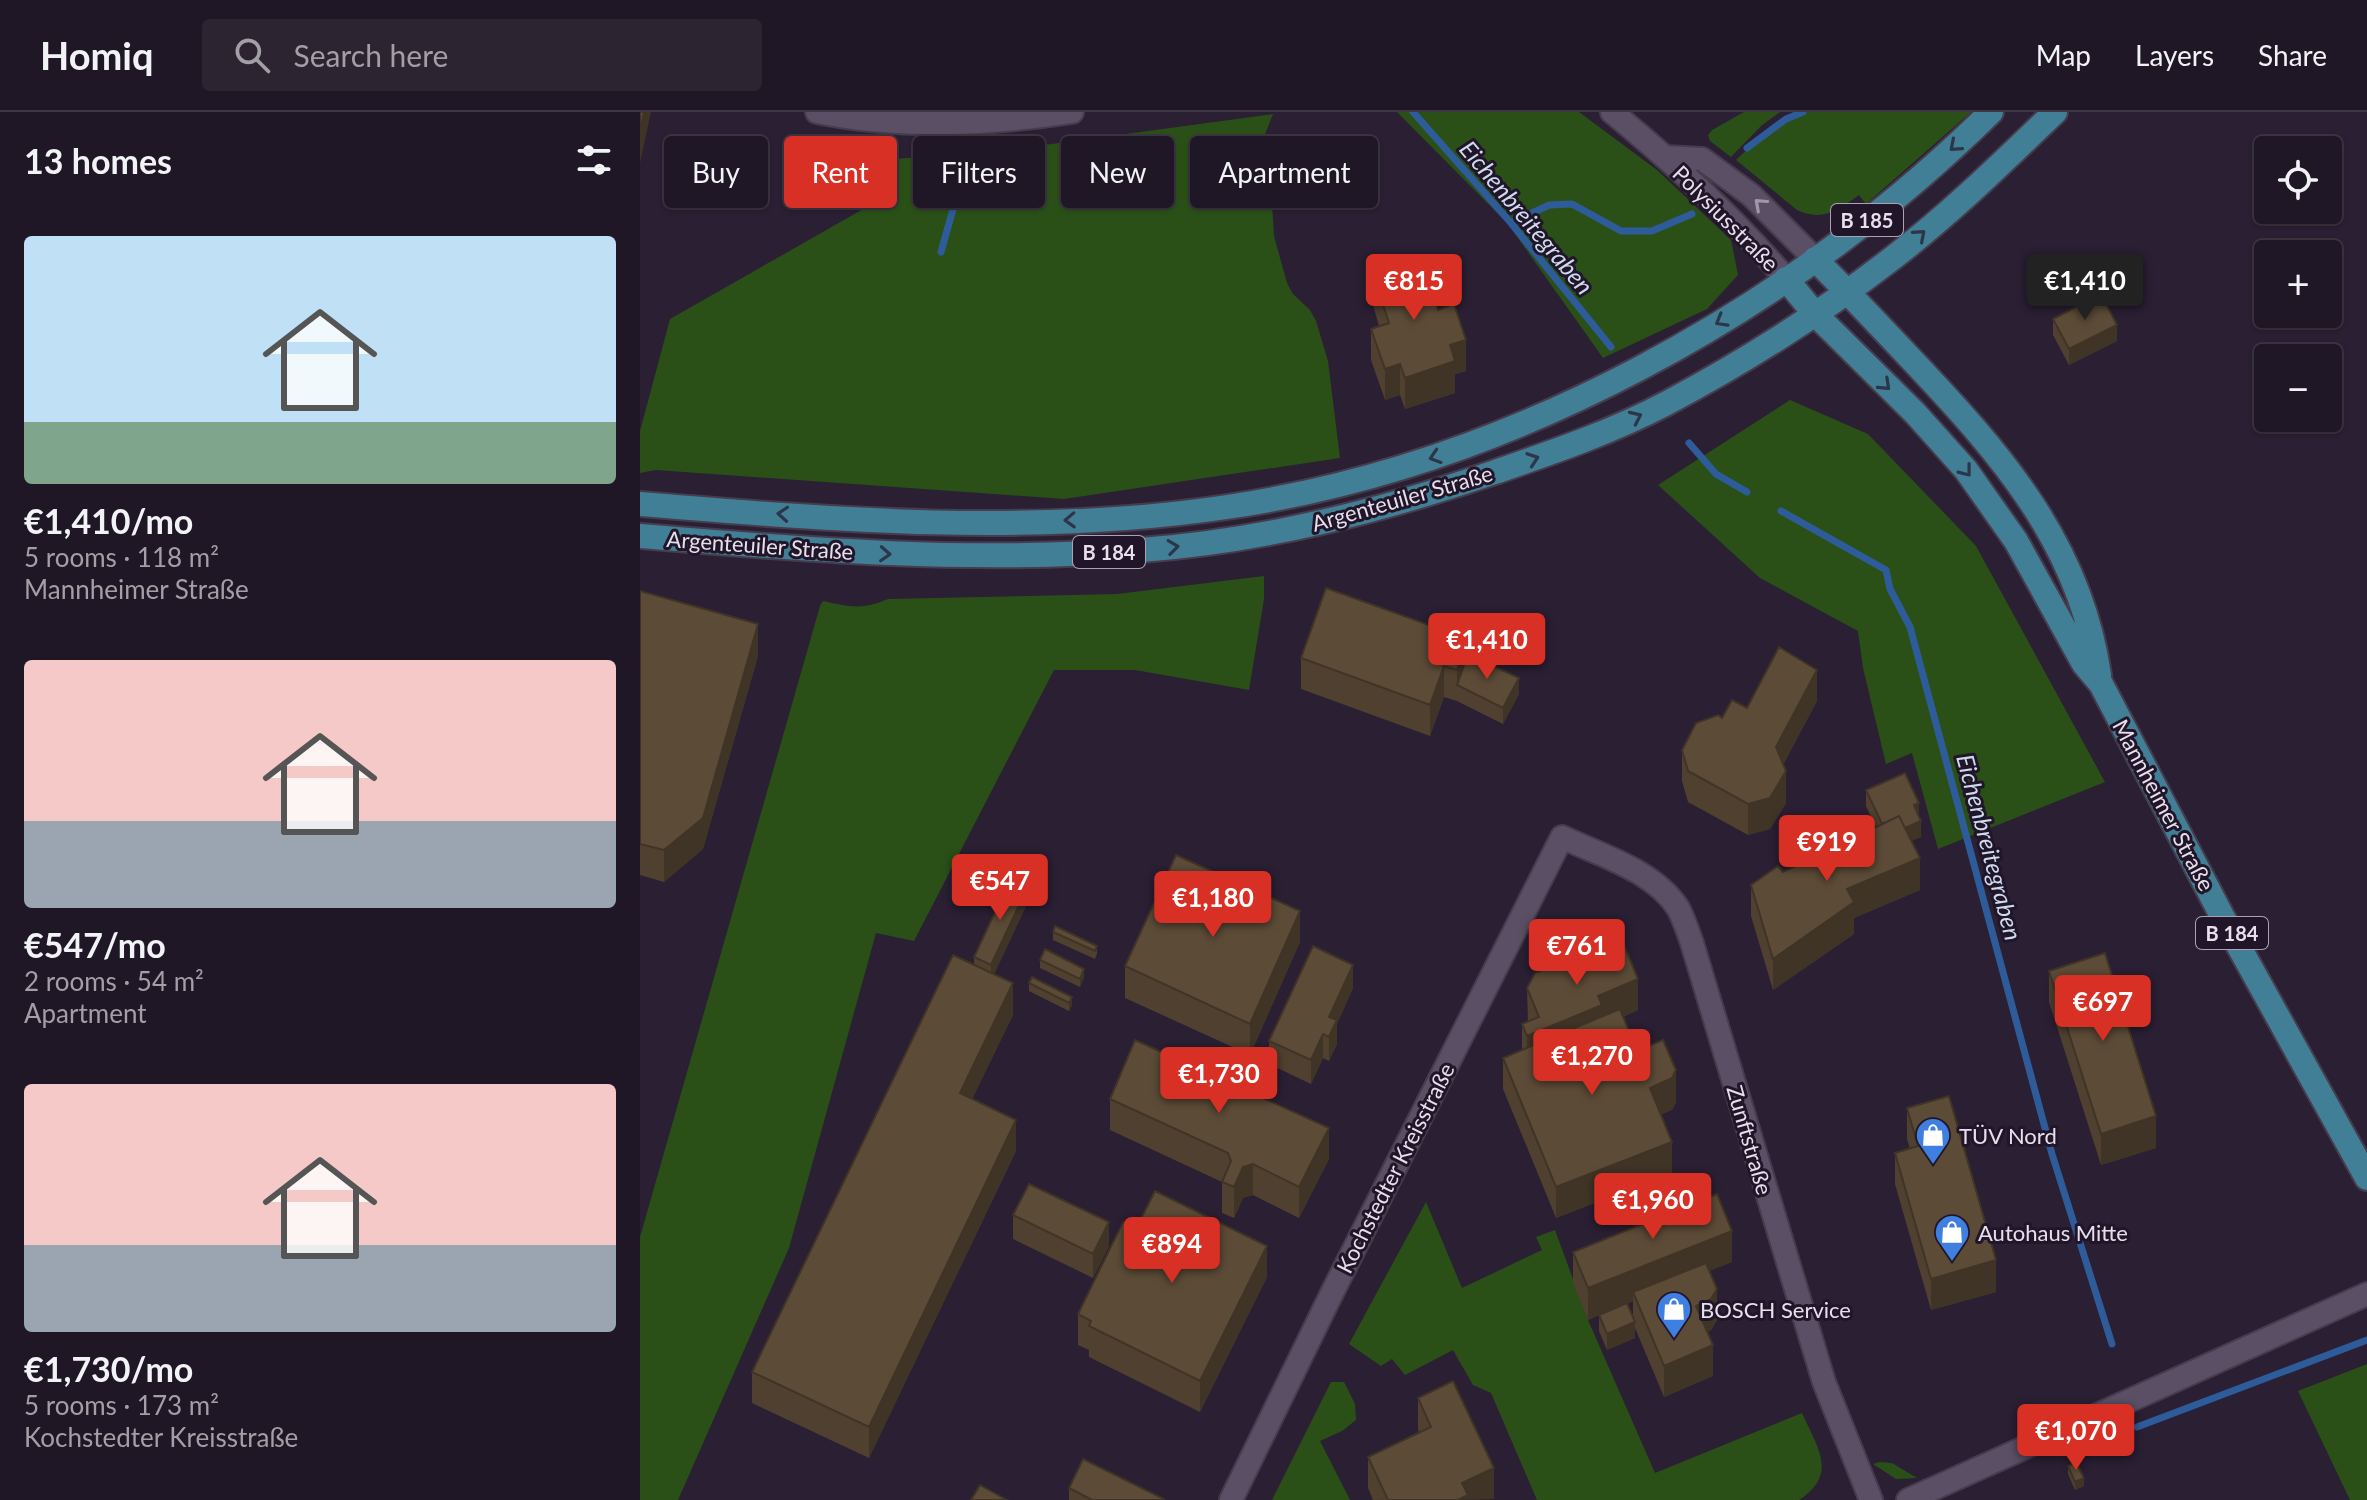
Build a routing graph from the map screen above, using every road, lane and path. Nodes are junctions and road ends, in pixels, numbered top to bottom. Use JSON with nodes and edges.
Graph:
{"nodes":[{"id":1,"x":817,"y":112,"type":"edge"},
{"id":2,"x":1072,"y":112,"type":"edge"},
{"id":3,"x":1612,"y":112,"type":"edge"},
{"id":4,"x":1991,"y":112,"type":"edge"},
{"id":5,"x":2055,"y":112,"type":"edge"},
{"id":6,"x":1665,"y":157,"type":"junction"},
{"id":7,"x":1815,"y":259,"type":"junction"},
{"id":8,"x":1786,"y":279,"type":"junction"},
{"id":9,"x":1847,"y":291,"type":"junction"},
{"id":10,"x":1815,"y":314,"type":"junction"},
{"id":11,"x":640,"y":504,"type":"edge"},
{"id":12,"x":640,"y":536,"type":"edge"},
{"id":13,"x":2101,"y":684,"type":"junction"},
{"id":14,"x":1562,"y":837,"type":"joint"},
{"id":15,"x":2367,"y":1178,"type":"edge"},
{"id":16,"x":2367,"y":1294,"type":"edge"},
{"id":17,"x":1231,"y":1500,"type":"edge"},
{"id":18,"x":1871,"y":1500,"type":"edge"},
{"id":19,"x":1908,"y":1500,"type":"edge"}],
"edges":[{"from":1,"to":2,"type":"street"},
{"from":3,"to":6,"type":"street","name":"Polysiusstraße"},
{"from":4,"to":7,"type":"main road","name":"Argenteuiler Straße","number":"B 185","one_way":true},
{"from":9,"to":5,"type":"main road","name":"Argenteuiler Straße","number":"B 185","one_way":true},
{"from":7,"to":6,"type":"street","name":"Polysiusstraße","one_way":true},
{"from":6,"to":8,"type":"street","name":"Polysiusstraße"},
{"from":7,"to":8,"type":"main road","name":"Argenteuiler Straße","number":"B 184"},
{"from":7,"to":9,"type":"main road","name":"Mannheimer Straße","number":"B 184"},
{"from":8,"to":10,"type":"main road","name":"Mannheimer Straße","number":"B 184"},
{"from":8,"to":11,"type":"main road","name":"Argenteuiler Straße","number":"B 184","one_way":true},
{"from":9,"to":10,"type":"main road","name":"Argenteuiler Straße","number":"B 184"},
{"from":9,"to":13,"type":"main road","name":"Mannheimer Straße","number":"B 184"},
{"from":12,"to":10,"type":"main road","name":"Argenteuiler Straße","number":"B 184","one_way":true},
{"from":10,"to":13,"type":"main road","name":"Mannheimer Straße","number":"B 184","one_way":true},
{"from":13,"to":15,"type":"main road","name":"Mannheimer Straße","number":"B 184"},
{"from":14,"to":17,"type":"street","name":"Kochstedter Kreisstraße"},
{"from":14,"to":18,"type":"street","name":"Zunftstraße"},
{"from":16,"to":19,"type":"street"}]}
